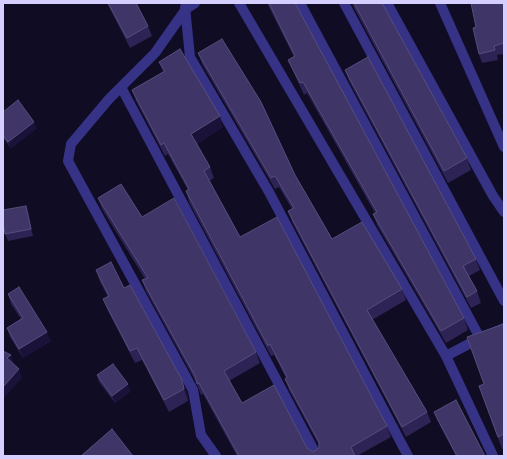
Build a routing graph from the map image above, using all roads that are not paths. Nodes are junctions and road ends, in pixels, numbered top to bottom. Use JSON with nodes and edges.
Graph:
{"nodes":[{"id":1,"x":195,"y":3,"type":"edge"},
{"id":2,"x":239,"y":3,"type":"edge"},
{"id":3,"x":300,"y":3,"type":"edge"},
{"id":4,"x":344,"y":3,"type":"edge"},
{"id":5,"x":387,"y":3,"type":"edge"},
{"id":6,"x":440,"y":3,"type":"edge"},
{"id":7,"x":185,"y":6,"type":"edge"},
{"id":8,"x":121,"y":87,"type":"junction"},
{"id":9,"x":504,"y":147,"type":"edge"},
{"id":10,"x":504,"y":212,"type":"edge"},
{"id":11,"x":504,"y":302,"type":"edge"},
{"id":12,"x":504,"y":328,"type":"edge"},
{"id":13,"x":480,"y":338,"type":"junction"},
{"id":14,"x":446,"y":356,"type":"junction"},
{"id":15,"x":216,"y":456,"type":"edge"},
{"id":16,"x":317,"y":456,"type":"edge"},
{"id":17,"x":408,"y":456,"type":"edge"},
{"id":18,"x":493,"y":456,"type":"edge"}],
"edges":[{"from":1,"to":7,"type":"street"},
{"from":2,"to":14,"type":"street"},
{"from":3,"to":13,"type":"street"},
{"from":4,"to":11,"type":"street"},
{"from":5,"to":10,"type":"street"},
{"from":6,"to":9,"type":"street"},
{"from":7,"to":8,"type":"street"},
{"from":7,"to":17,"type":"street"},
{"from":8,"to":15,"type":"street"},
{"from":8,"to":16,"type":"street"},
{"from":12,"to":13,"type":"street"},
{"from":13,"to":14,"type":"street"},
{"from":14,"to":18,"type":"street"}]}
